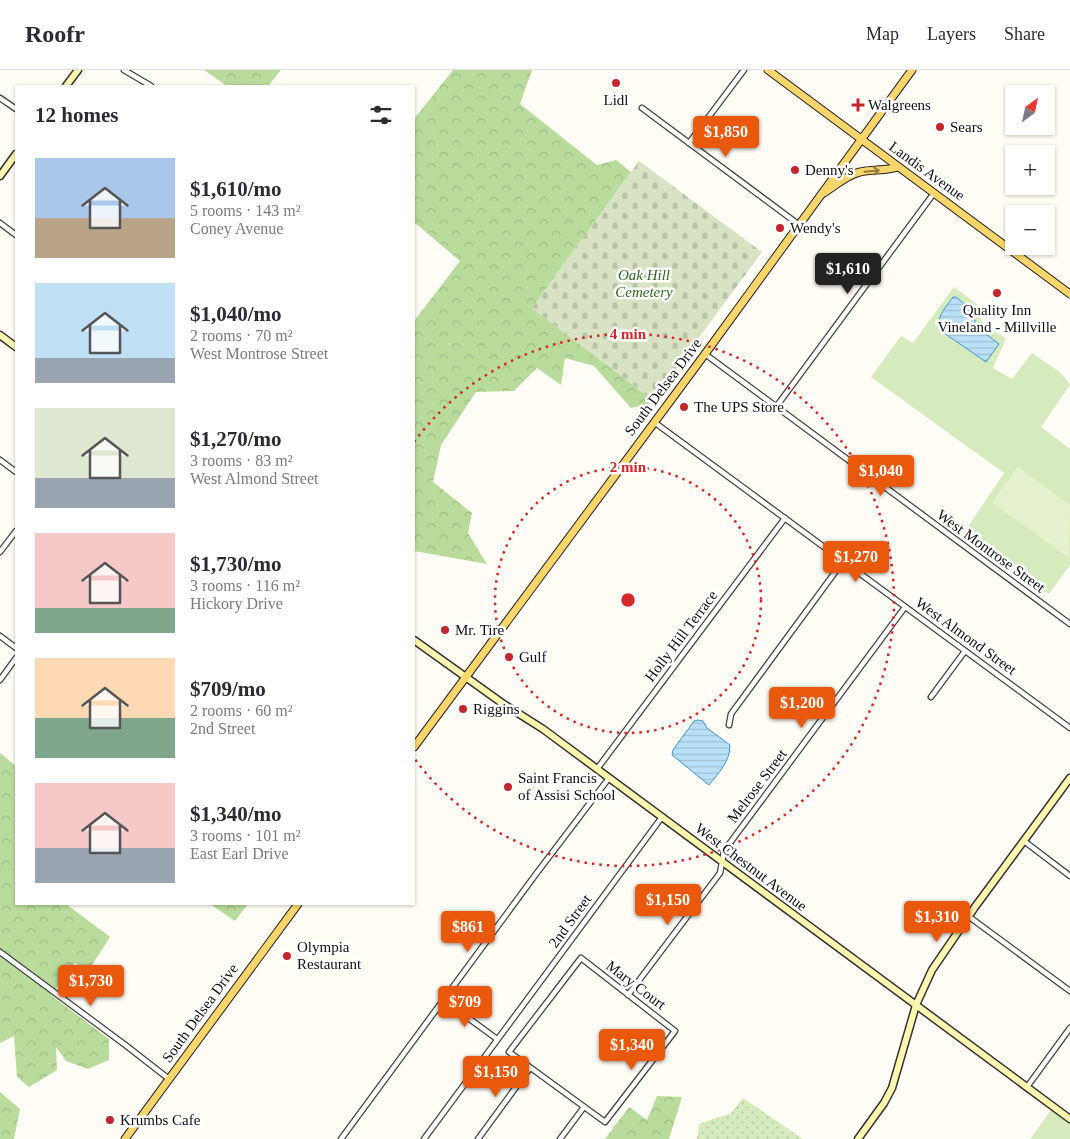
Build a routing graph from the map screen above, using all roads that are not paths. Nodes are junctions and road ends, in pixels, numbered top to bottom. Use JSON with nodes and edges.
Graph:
{"nodes":[{"id":1,"x":78,"y":70,"type":"edge"},
{"id":2,"x":124,"y":70,"type":"edge"},
{"id":3,"x":744,"y":70,"type":"edge"},
{"id":4,"x":768,"y":70,"type":"edge"},
{"id":5,"x":912,"y":70,"type":"edge"},
{"id":6,"x":67,"y":85,"type":"edge"},
{"id":7,"x":149,"y":85,"type":"edge"},
{"id":8,"x":0,"y":98,"type":"edge"},
{"id":9,"x":642,"y":108,"type":"dead end"},
{"id":10,"x":15,"y":109,"type":"edge"},
{"id":11,"x":861,"y":138,"type":"junction"},
{"id":12,"x":690,"y":143,"type":"junction"},
{"id":13,"x":15,"y":155,"type":"edge"},
{"id":14,"x":898,"y":167,"type":"junction"},
{"id":15,"x":0,"y":176,"type":"edge"},
{"id":16,"x":934,"y":193,"type":"junction"},
{"id":17,"x":818,"y":197,"type":"junction"},
{"id":18,"x":0,"y":223,"type":"edge"},
{"id":19,"x":798,"y":224,"type":"junction"},
{"id":20,"x":15,"y":234,"type":"edge"},
{"id":21,"x":1070,"y":294,"type":"edge"},
{"id":22,"x":0,"y":335,"type":"edge"},
{"id":23,"x":15,"y":346,"type":"edge"},
{"id":24,"x":704,"y":354,"type":"junction"},
{"id":25,"x":776,"y":407,"type":"junction"},
{"id":26,"x":654,"y":422,"type":"junction"},
{"id":27,"x":0,"y":460,"type":"edge"},
{"id":28,"x":15,"y":471,"type":"edge"},
{"id":29,"x":785,"y":518,"type":"junction"},
{"id":30,"x":15,"y":531,"type":"edge"},
{"id":31,"x":0,"y":552,"type":"edge"},
{"id":32,"x":844,"y":560,"type":"junction"},
{"id":33,"x":905,"y":607,"type":"junction"},
{"id":34,"x":1070,"y":624,"type":"edge"},
{"id":35,"x":0,"y":636,"type":"edge"},
{"id":36,"x":415,"y":641,"type":"edge"},
{"id":37,"x":15,"y":647,"type":"edge"},
{"id":38,"x":965,"y":651,"type":"junction"},
{"id":39,"x":15,"y":659,"type":"edge"},
{"id":40,"x":465,"y":677,"type":"junction"},
{"id":41,"x":0,"y":680,"type":"edge"},
{"id":42,"x":931,"y":697,"type":"dead end"},
{"id":43,"x":729,"y":725,"type":"dead end"},
{"id":44,"x":1070,"y":728,"type":"edge"},
{"id":45,"x":415,"y":746,"type":"edge"},
{"id":46,"x":598,"y":769,"type":"junction"},
{"id":47,"x":609,"y":778,"type":"junction"},
{"id":48,"x":1070,"y":778,"type":"edge"},
{"id":49,"x":662,"y":817,"type":"junction"},
{"id":50,"x":1024,"y":841,"type":"junction"},
{"id":51,"x":722,"y":861,"type":"junction"},
{"id":52,"x":1070,"y":876,"type":"edge"},
{"id":53,"x":297,"y":905,"type":"edge"},
{"id":54,"x":968,"y":916,"type":"junction"},
{"id":55,"x":0,"y":952,"type":"edge"},
{"id":56,"x":1070,"y":991,"type":"edge"},
{"id":57,"x":628,"y":995,"type":"junction"},
{"id":58,"x":445,"y":1001,"type":"junction"},
{"id":59,"x":916,"y":1005,"type":"junction"},
{"id":60,"x":1070,"y":1028,"type":"edge"},
{"id":61,"x":497,"y":1039,"type":"junction"},
{"id":62,"x":530,"y":1068,"type":"junction"},
{"id":63,"x":169,"y":1079,"type":"junction"},
{"id":64,"x":1027,"y":1087,"type":"junction"},
{"id":65,"x":584,"y":1107,"type":"junction"},
{"id":66,"x":1070,"y":1119,"type":"edge"},
{"id":67,"x":125,"y":1139,"type":"edge"},
{"id":68,"x":342,"y":1139,"type":"edge"},
{"id":69,"x":424,"y":1139,"type":"edge"},
{"id":70,"x":478,"y":1139,"type":"edge"},
{"id":71,"x":560,"y":1139,"type":"edge"},
{"id":72,"x":858,"y":1139,"type":"edge"}],
"edges":[{"from":1,"to":6,"type":"street"},
{"from":2,"to":7,"type":"street"},
{"from":3,"to":12,"type":"street"},
{"from":4,"to":11,"type":"main road","name":"Landis Avenue"},
{"from":5,"to":11,"type":"main road","name":"South Delsea Drive"},
{"from":8,"to":10,"type":"street"},
{"from":9,"to":12,"type":"street"},
{"from":11,"to":14,"type":"main road","name":"Landis Avenue"},
{"from":11,"to":17,"type":"main road","name":"South Delsea Drive"},
{"from":12,"to":19,"type":"street"},
{"from":13,"to":15,"type":"street"},
{"from":14,"to":16,"type":"main road","name":"Landis Avenue"},
{"from":17,"to":14,"type":"main road","one_way":true},
{"from":16,"to":21,"type":"main road","name":"Landis Avenue"},
{"from":16,"to":25,"type":"street"},
{"from":17,"to":19,"type":"main road","name":"South Delsea Drive"},
{"from":18,"to":20,"type":"street"},
{"from":19,"to":24,"type":"main road","name":"South Delsea Drive"},
{"from":22,"to":23,"type":"street"},
{"from":24,"to":25,"type":"street","name":"West Montrose Street"},
{"from":24,"to":26,"type":"main road","name":"South Delsea Drive"},
{"from":25,"to":34,"type":"street","name":"West Montrose Street"},
{"from":26,"to":29,"type":"street","name":"West Almond Street"},
{"from":26,"to":40,"type":"main road","name":"South Delsea Drive"},
{"from":27,"to":28,"type":"street"},
{"from":29,"to":32,"type":"street","name":"West Almond Street"},
{"from":29,"to":46,"type":"street","name":"Holly Hill Terrace"},
{"from":30,"to":31,"type":"street"},
{"from":32,"to":33,"type":"street","name":"West Almond Street"},
{"from":32,"to":43,"type":"street"},
{"from":33,"to":38,"type":"street","name":"West Almond Street"},
{"from":33,"to":51,"type":"street","name":"Melrose Street"},
{"from":35,"to":37,"type":"street"},
{"from":36,"to":40,"type":"street","name":"West Chestnut Avenue"},
{"from":38,"to":42,"type":"street"},
{"from":38,"to":44,"type":"street","name":"West Almond Street"},
{"from":39,"to":41,"type":"street"},
{"from":40,"to":45,"type":"main road","name":"South Delsea Drive"},
{"from":40,"to":46,"type":"street","name":"West Chestnut Avenue"},
{"from":46,"to":47,"type":"street","name":"West Chestnut Avenue"},
{"from":47,"to":49,"type":"street","name":"West Chestnut Avenue"},
{"from":47,"to":58,"type":"street"},
{"from":48,"to":50,"type":"street"},
{"from":49,"to":51,"type":"street","name":"West Chestnut Avenue"},
{"from":49,"to":61,"type":"street","name":"2nd Street"},
{"from":50,"to":52,"type":"street"},
{"from":50,"to":54,"type":"street"},
{"from":51,"to":57,"type":"street","name":"Melrose Street"},
{"from":51,"to":59,"type":"street","name":"West Chestnut Avenue"},
{"from":53,"to":63,"type":"main road","name":"South Delsea Drive"},
{"from":54,"to":56,"type":"street"},
{"from":54,"to":59,"type":"street"},
{"from":55,"to":63,"type":"street"},
{"from":57,"to":62,"type":"street","name":"Mary Court"},
{"from":57,"to":65,"type":"street","name":"Mary Court"},
{"from":58,"to":61,"type":"street"},
{"from":58,"to":68,"type":"street"},
{"from":59,"to":64,"type":"street","name":"West Chestnut Avenue"},
{"from":59,"to":72,"type":"street"},
{"from":60,"to":64,"type":"street"},
{"from":61,"to":69,"type":"street","name":"2nd Street"},
{"from":62,"to":65,"type":"street"},
{"from":62,"to":70,"type":"street"},
{"from":63,"to":67,"type":"main road","name":"South Delsea Drive"},
{"from":64,"to":66,"type":"street","name":"West Chestnut Avenue"},
{"from":65,"to":71,"type":"street"}]}
